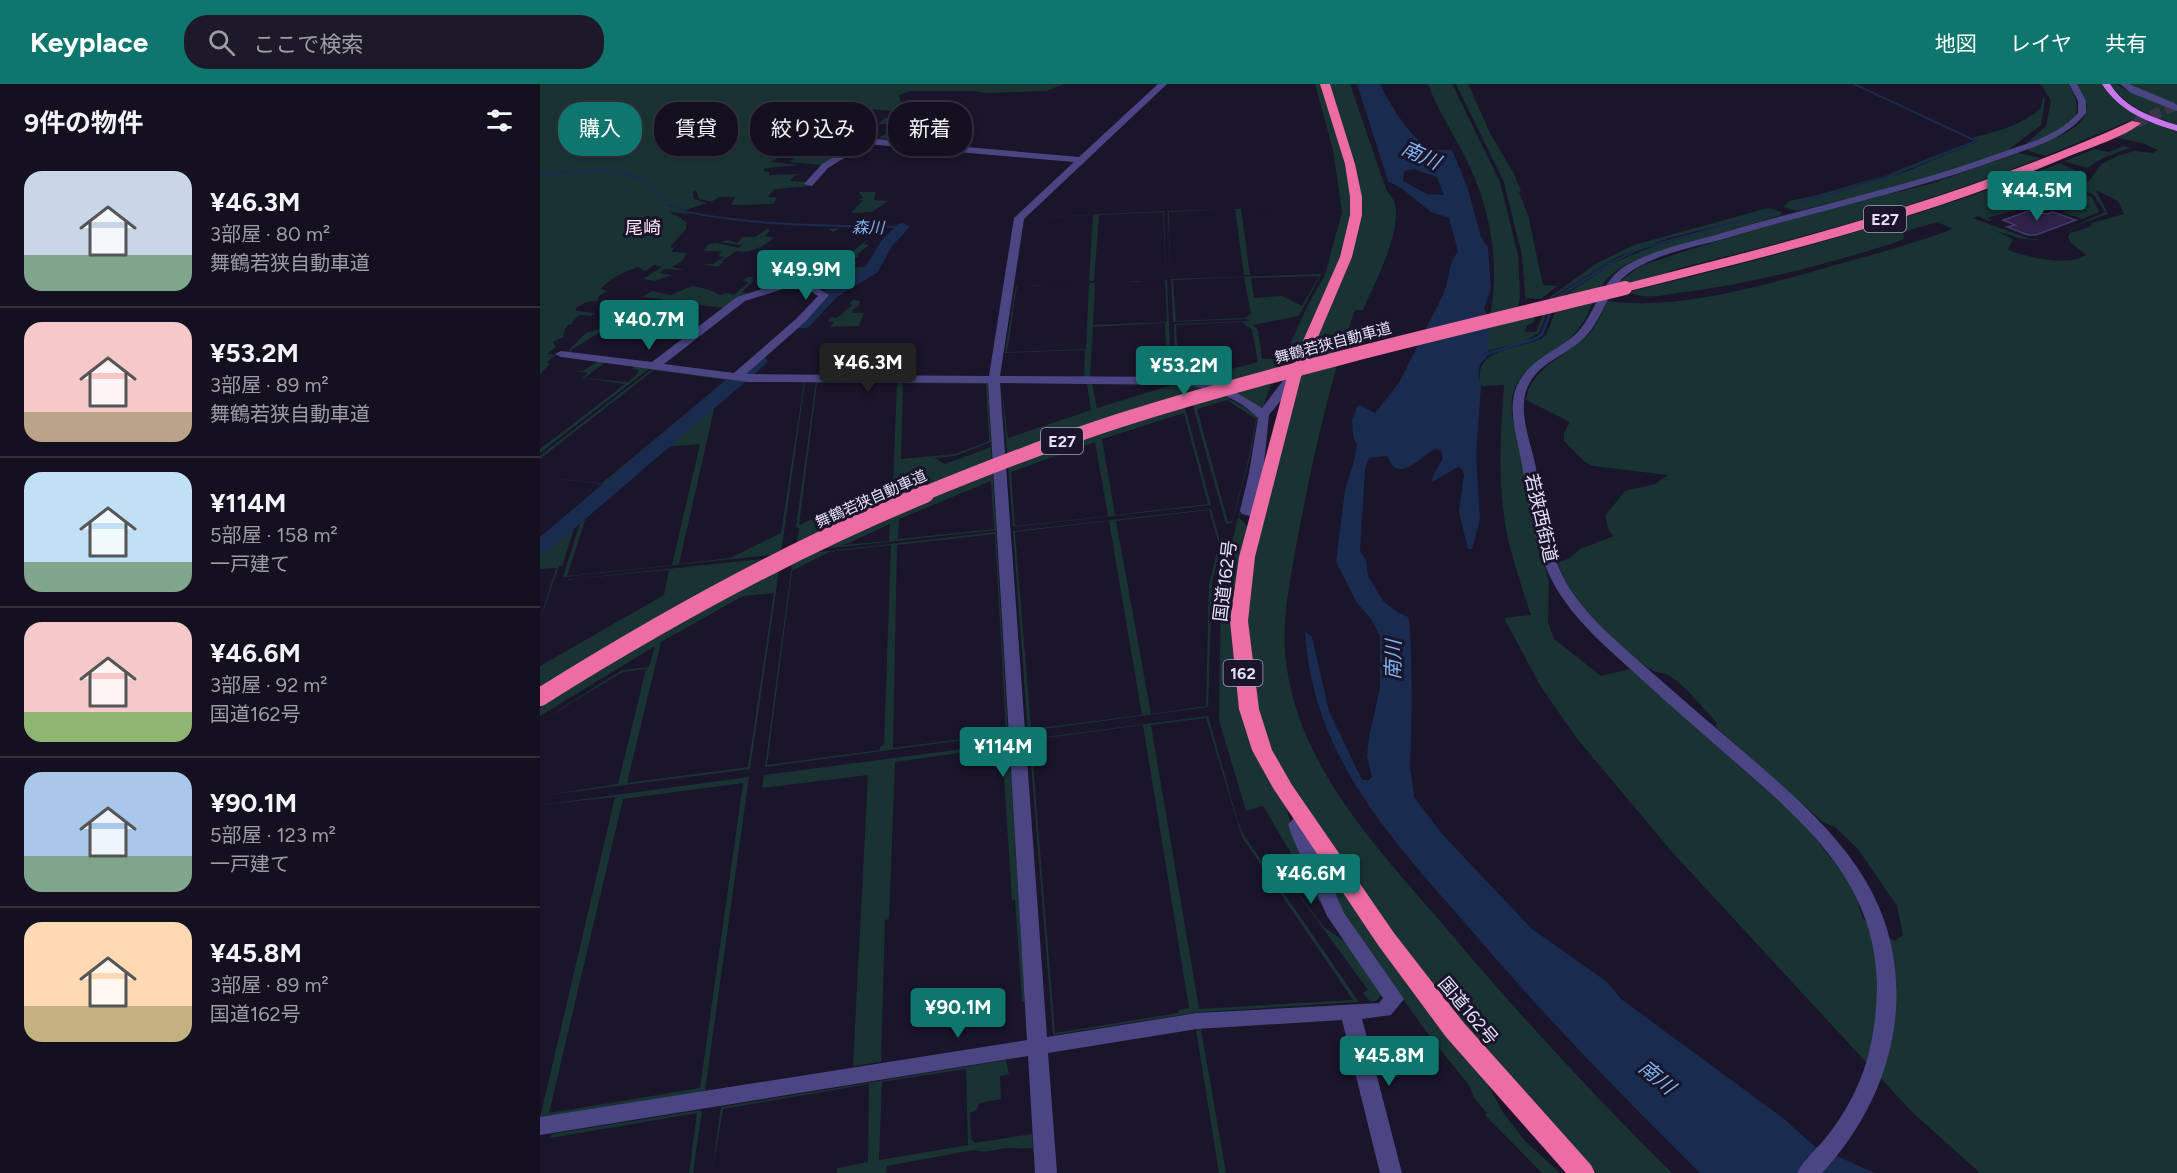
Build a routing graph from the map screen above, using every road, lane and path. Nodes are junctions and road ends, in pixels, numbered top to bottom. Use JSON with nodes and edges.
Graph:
{"nodes":[{"id":1,"x":1163,"y":84,"type":"edge"},
{"id":2,"x":1325,"y":84,"type":"edge"},
{"id":3,"x":2073,"y":84,"type":"edge"},
{"id":4,"x":2106,"y":84,"type":"edge"},
{"id":5,"x":2124,"y":84,"type":"edge"},
{"id":6,"x":2177,"y":108,"type":"edge"},
{"id":7,"x":2136,"y":123,"type":"tunnel mouth"},
{"id":8,"x":2177,"y":128,"type":"edge"},
{"id":9,"x":1082,"y":160,"type":"junction"},
{"id":10,"x":809,"y":184,"type":"dead end"},
{"id":11,"x":561,"y":354,"type":"dead end"},
{"id":12,"x":653,"y":367,"type":"junction"},
{"id":13,"x":739,"y":377,"type":"junction"},
{"id":14,"x":1294,"y":377,"type":"junction"},
{"id":15,"x":994,"y":380,"type":"junction"},
{"id":16,"x":1262,"y":414,"type":"junction"},
{"id":17,"x":1257,"y":514,"type":"junction"},
{"id":18,"x":540,"y":697,"type":"edge"},
{"id":19,"x":1303,"y":819,"type":"junction"},
{"id":20,"x":1350,"y":1011,"type":"junction"},
{"id":21,"x":1039,"y":1046,"type":"junction"},
{"id":22,"x":540,"y":1126,"type":"edge"},
{"id":23,"x":1046,"y":1173,"type":"edge"},
{"id":24,"x":1391,"y":1173,"type":"edge"},
{"id":25,"x":1582,"y":1173,"type":"edge"},
{"id":26,"x":1808,"y":1173,"type":"edge"}],
"edges":[{"from":1,"to":9,"type":"street"},
{"from":2,"to":14,"type":"highway","name":"国道162号","number":"162"},
{"from":3,"to":26,"type":"street","name":"若狭西街道"},
{"from":4,"to":8,"type":"main road"},
{"from":5,"to":6,"type":"street"},
{"from":7,"to":18,"type":"highway","name":"舞鶴若狭自動車道","number":"E27","bridge":true},
{"from":9,"to":10,"type":"street"},
{"from":9,"to":15,"type":"street"},
{"from":11,"to":12,"type":"street"},
{"from":12,"to":13,"type":"street"},
{"from":12,"to":13,"type":"street"},
{"from":13,"to":15,"type":"street"},
{"from":14,"to":16,"type":"street"},
{"from":14,"to":17,"type":"highway","name":"国道162号","number":"162"},
{"from":15,"to":16,"type":"street"},
{"from":15,"to":21,"type":"street"},
{"from":16,"to":17,"type":"street"},
{"from":17,"to":19,"type":"highway","name":"国道162号","number":"162"},
{"from":19,"to":20,"type":"street"},
{"from":19,"to":25,"type":"highway","name":"国道162号","number":"162"},
{"from":20,"to":21,"type":"street"},
{"from":20,"to":24,"type":"street"},
{"from":21,"to":22,"type":"street"},
{"from":21,"to":23,"type":"street"}]}
